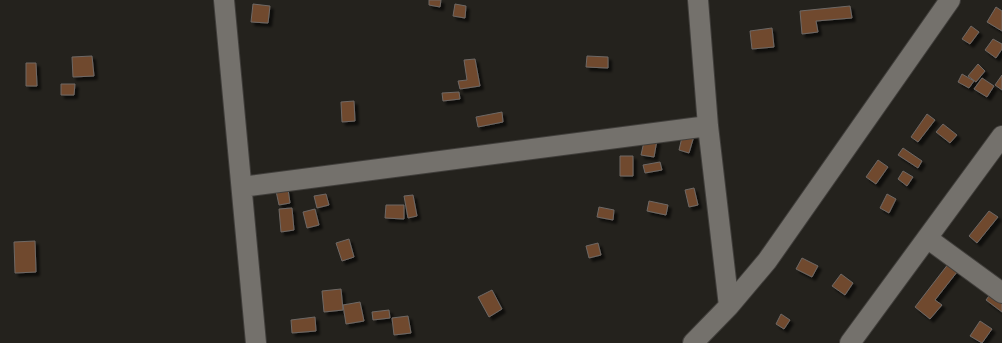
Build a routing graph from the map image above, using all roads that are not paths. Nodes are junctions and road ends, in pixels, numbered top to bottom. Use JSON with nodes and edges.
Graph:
{"nodes":[{"id":1,"x":224,"y":0,"type":"edge"},
{"id":2,"x":698,"y":0,"type":"edge"},
{"id":3,"x":950,"y":0,"type":"edge"},
{"id":4,"x":708,"y":126,"type":"junction"},
{"id":5,"x":1001,"y":140,"type":"edge"},
{"id":6,"x":242,"y":187,"type":"junction"},
{"id":7,"x":927,"y":238,"type":"junction"},
{"id":8,"x":1002,"y":293,"type":"edge"},
{"id":9,"x":730,"y":306,"type":"junction"},
{"id":10,"x":256,"y":343,"type":"edge"},
{"id":11,"x":693,"y":343,"type":"edge"},
{"id":12,"x":850,"y":343,"type":"edge"}],
"edges":[{"from":1,"to":6,"type":"street"},
{"from":2,"to":4,"type":"street"},
{"from":3,"to":9,"type":"street"},
{"from":4,"to":6,"type":"street"},
{"from":4,"to":9,"type":"street"},
{"from":5,"to":7,"type":"street"},
{"from":6,"to":10,"type":"street"},
{"from":7,"to":8,"type":"street"},
{"from":7,"to":12,"type":"street"},
{"from":9,"to":11,"type":"street"}]}
